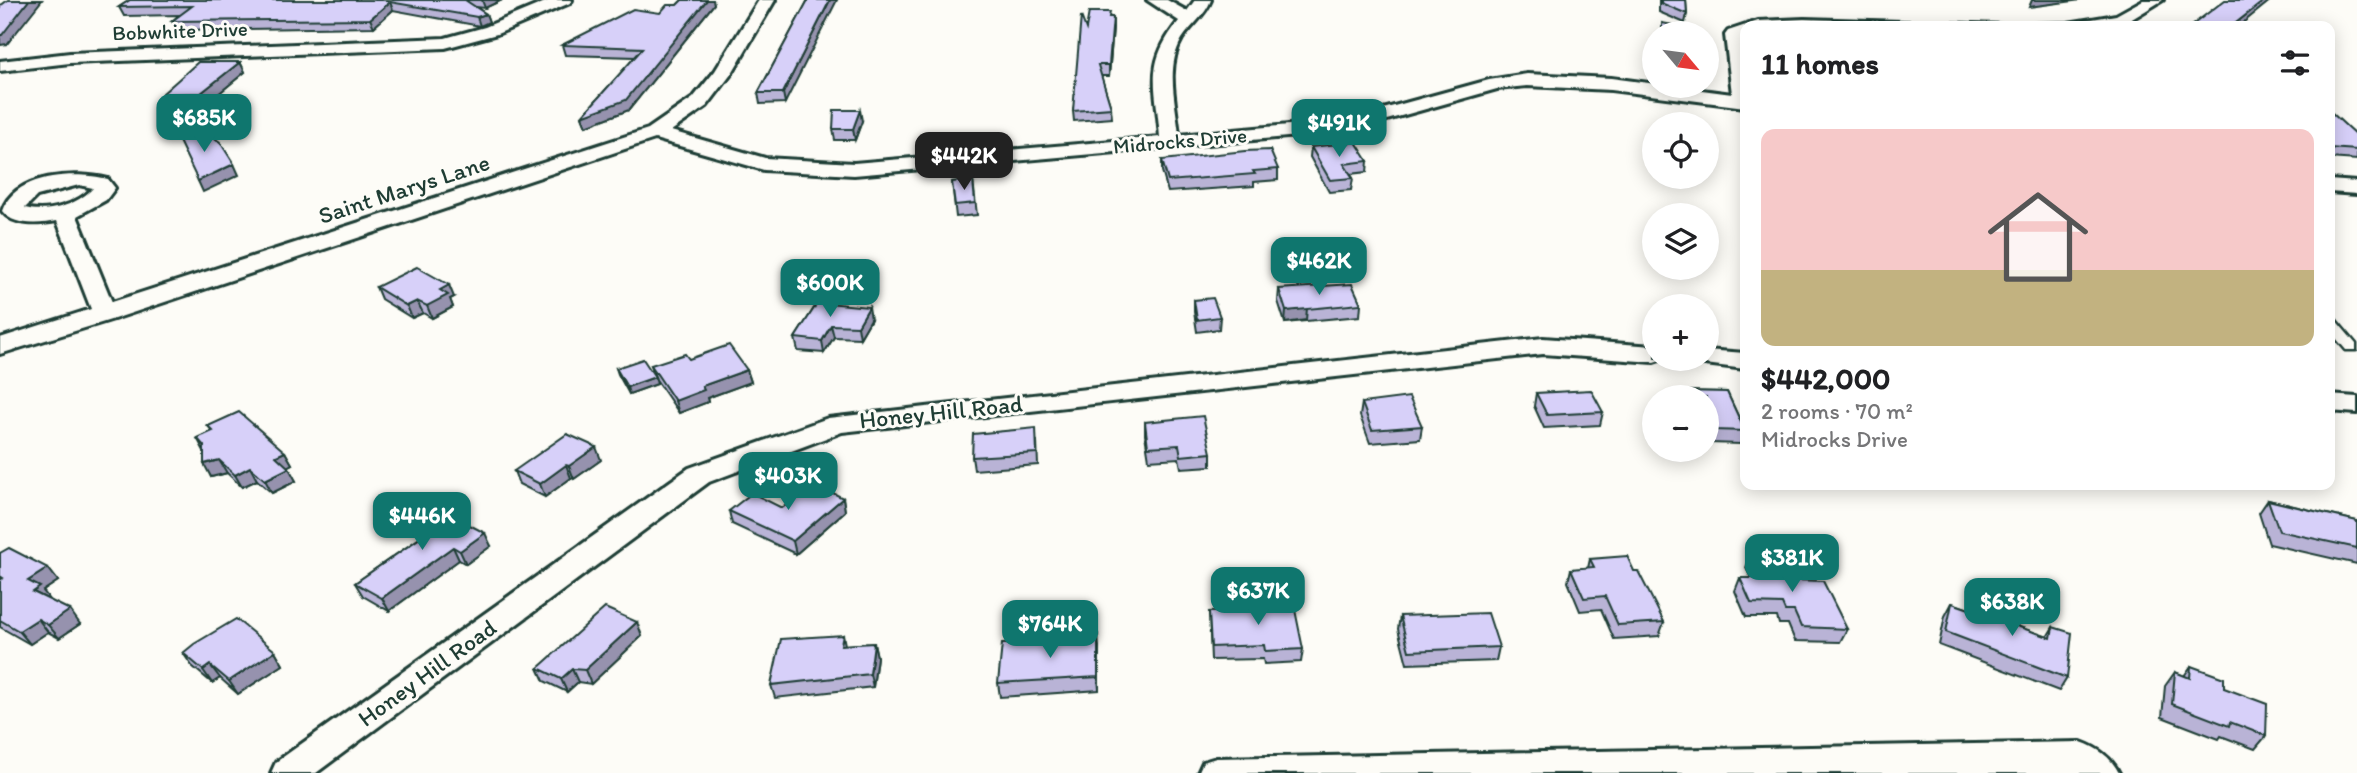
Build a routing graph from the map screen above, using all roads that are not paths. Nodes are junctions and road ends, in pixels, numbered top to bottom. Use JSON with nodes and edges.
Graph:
{"nodes":[{"id":1,"x":564,"y":0,"type":"edge"},
{"id":2,"x":767,"y":0,"type":"edge"},
{"id":3,"x":1155,"y":0,"type":"edge"},
{"id":4,"x":1203,"y":0,"type":"edge"},
{"id":5,"x":2155,"y":0,"type":"edge"},
{"id":6,"x":1188,"y":19,"type":"junction"},
{"id":7,"x":1748,"y":21,"type":"edge"},
{"id":8,"x":2003,"y":21,"type":"edge"},
{"id":9,"x":2097,"y":21,"type":"edge"},
{"id":10,"x":1740,"y":26,"type":"edge"},
{"id":11,"x":0,"y":66,"type":"edge"},
{"id":12,"x":1740,"y":78,"type":"edge"},
{"id":13,"x":1740,"y":100,"type":"edge"},
{"id":14,"x":655,"y":133,"type":"junction"},
{"id":15,"x":1170,"y":141,"type":"junction"},
{"id":16,"x":2335,"y":186,"type":"edge"},
{"id":17,"x":2357,"y":188,"type":"edge"},
{"id":18,"x":65,"y":212,"type":"dead end"},
{"id":19,"x":105,"y":314,"type":"junction"},
{"id":20,"x":2335,"y":328,"type":"edge"},
{"id":21,"x":0,"y":346,"type":"edge"},
{"id":22,"x":2351,"y":347,"type":"dead end"},
{"id":23,"x":1642,"y":353,"type":"edge"},
{"id":24,"x":1719,"y":359,"type":"edge"},
{"id":25,"x":1740,"y":361,"type":"edge"},
{"id":26,"x":2335,"y":403,"type":"edge"},
{"id":27,"x":2357,"y":405,"type":"edge"},
{"id":28,"x":289,"y":773,"type":"edge"},
{"id":29,"x":1216,"y":773,"type":"edge"},
{"id":30,"x":2101,"y":773,"type":"edge"}],
"edges":[{"from":1,"to":11,"type":"street","name":"Bobwhite Drive"},
{"from":2,"to":14,"type":"street","name":"Saint Marys Lane"},
{"from":3,"to":6,"type":"street"},
{"from":4,"to":6,"type":"street"},
{"from":5,"to":9,"type":"street"},
{"from":6,"to":15,"type":"street"},
{"from":7,"to":8,"type":"street"},
{"from":10,"to":12,"type":"street"},
{"from":13,"to":15,"type":"street","name":"Midrocks Drive"},
{"from":14,"to":15,"type":"street","name":"Midrocks Drive"},
{"from":14,"to":19,"type":"street","name":"Saint Marys Lane"},
{"from":16,"to":17,"type":"street"},
{"from":18,"to":19,"type":"street"},
{"from":19,"to":21,"type":"street","name":"Saint Marys Lane"},
{"from":20,"to":22,"type":"lane"},
{"from":23,"to":28,"type":"street","name":"Honey Hill Road"},
{"from":24,"to":25,"type":"street"},
{"from":26,"to":27,"type":"street"},
{"from":29,"to":30,"type":"street"}]}
